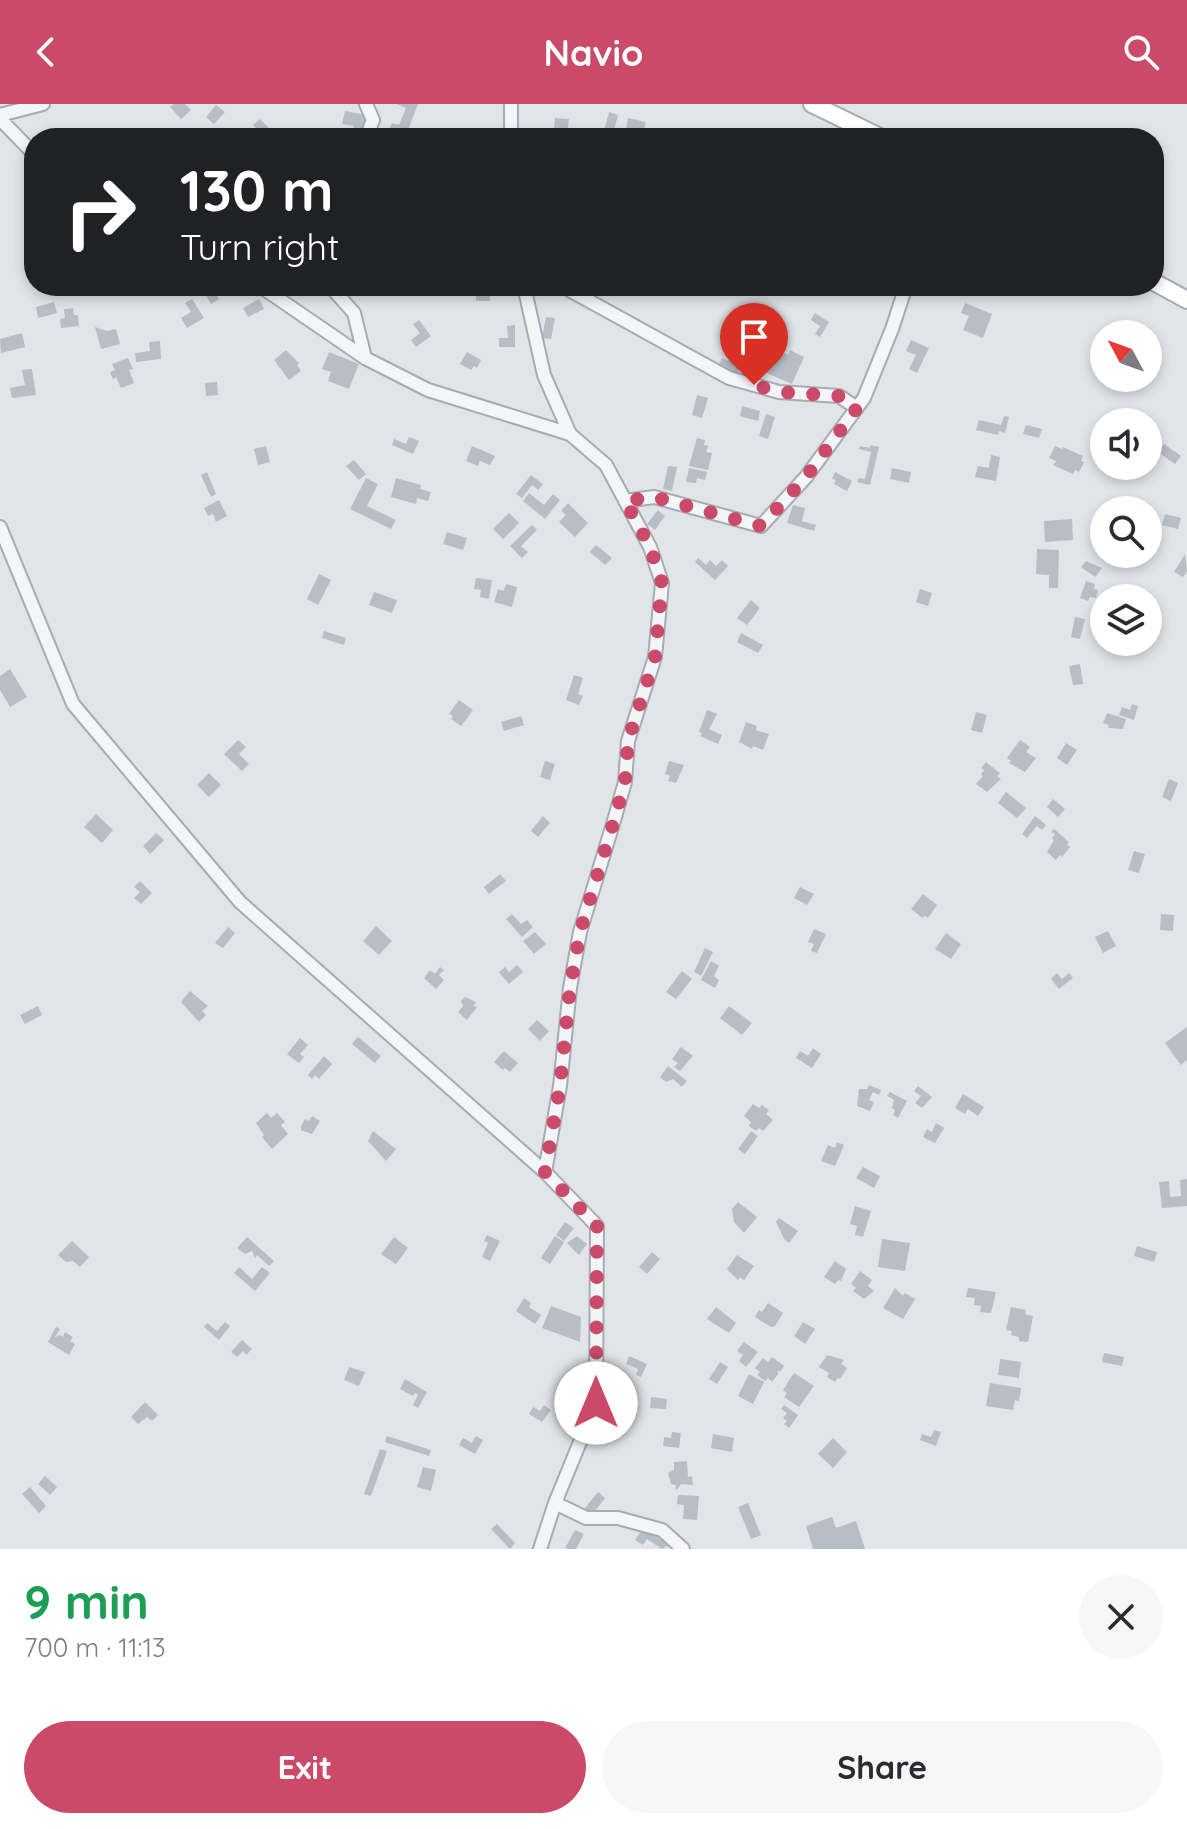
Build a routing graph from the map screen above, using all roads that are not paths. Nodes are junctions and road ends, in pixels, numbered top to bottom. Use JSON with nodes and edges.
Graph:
{"nodes":[{"id":1,"x":43,"y":104,"type":"edge"},
{"id":2,"x":366,"y":104,"type":"edge"},
{"id":3,"x":511,"y":104,"type":"edge"},
{"id":4,"x":812,"y":104,"type":"edge"},
{"id":5,"x":0,"y":117,"type":"edge"},
{"id":6,"x":370,"y":128,"type":"edge"},
{"id":7,"x":511,"y":128,"type":"edge"},
{"id":8,"x":861,"y":128,"type":"edge"},
{"id":9,"x":24,"y":143,"type":"edge"},
{"id":10,"x":1164,"y":287,"type":"edge"},
{"id":11,"x":275,"y":296,"type":"edge"},
{"id":12,"x":339,"y":296,"type":"edge"},
{"id":13,"x":526,"y":296,"type":"edge"},
{"id":14,"x":580,"y":296,"type":"edge"},
{"id":15,"x":903,"y":296,"type":"edge"},
{"id":16,"x":1187,"y":300,"type":"edge"},
{"id":17,"x":365,"y":358,"type":"junction"},
{"id":18,"x":857,"y":408,"type":"junction"},
{"id":19,"x":570,"y":434,"type":"junction"},
{"id":20,"x":625,"y":501,"type":"junction"},
{"id":21,"x":0,"y":527,"type":"edge"},
{"id":22,"x":545,"y":1172,"type":"junction"},
{"id":23,"x":555,"y":1503,"type":"junction"},
{"id":24,"x":540,"y":1549,"type":"edge"},
{"id":25,"x":683,"y":1549,"type":"edge"}],
"edges":[{"from":1,"to":5,"type":"street"},
{"from":2,"to":6,"type":"street"},
{"from":3,"to":7,"type":"street"},
{"from":4,"to":8,"type":"main road"},
{"from":5,"to":9,"type":"street"},
{"from":10,"to":16,"type":"main road"},
{"from":11,"to":17,"type":"street"},
{"from":12,"to":17,"type":"street"},
{"from":13,"to":19,"type":"street"},
{"from":14,"to":18,"type":"street"},
{"from":15,"to":18,"type":"street"},
{"from":17,"to":19,"type":"street"},
{"from":18,"to":20,"type":"street"},
{"from":19,"to":20,"type":"street"},
{"from":20,"to":22,"type":"street"},
{"from":21,"to":22,"type":"street"},
{"from":22,"to":23,"type":"street"},
{"from":23,"to":24,"type":"street"},
{"from":23,"to":25,"type":"street"}]}
